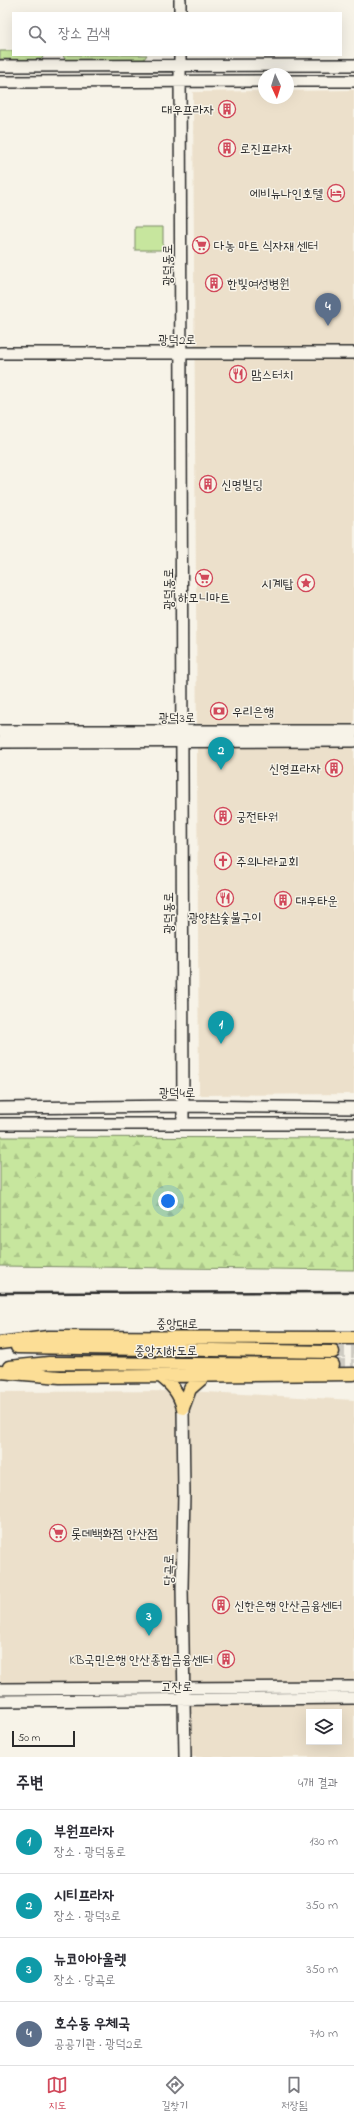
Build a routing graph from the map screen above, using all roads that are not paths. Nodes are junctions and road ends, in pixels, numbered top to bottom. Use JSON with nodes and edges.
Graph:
{"nodes":[{"id":1,"x":180,"y":0,"type":"edge"},
{"id":2,"x":180,"y":12,"type":"edge"},
{"id":3,"x":180,"y":60,"type":"edge"},
{"id":4,"x":354,"y":65,"type":"edge"},
{"id":5,"x":0,"y":66,"type":"edge"},
{"id":6,"x":258,"y":81,"type":"edge"},
{"id":7,"x":294,"y":81,"type":"edge"},
{"id":8,"x":354,"y":81,"type":"edge"},
{"id":9,"x":0,"y":82,"type":"edge"},
{"id":10,"x":180,"y":82,"type":"junction"},
{"id":11,"x":0,"y":353,"type":"edge"},
{"id":12,"x":181,"y":353,"type":"junction"},
{"id":13,"x":354,"y":353,"type":"edge"},
{"id":14,"x":0,"y":731,"type":"edge"},
{"id":15,"x":354,"y":731,"type":"edge"},
{"id":16,"x":182,"y":736,"type":"junction"},
{"id":17,"x":354,"y":741,"type":"edge"},
{"id":18,"x":0,"y":742,"type":"edge"},
{"id":19,"x":183,"y":1106,"type":"junction"},
{"id":20,"x":0,"y":1108,"type":"edge"},
{"id":21,"x":354,"y":1108,"type":"edge"},
{"id":22,"x":183,"y":1123,"type":"junction"},
{"id":23,"x":0,"y":1124,"type":"edge"},
{"id":24,"x":354,"y":1124,"type":"edge"},
{"id":25,"x":354,"y":1338,"type":"edge"},
{"id":26,"x":0,"y":1343,"type":"edge"},
{"id":27,"x":0,"y":1347,"type":"edge"},
{"id":28,"x":333,"y":1352,"type":"tunnel mouth"},
{"id":29,"x":333,"y":1365,"type":"tunnel mouth"},
{"id":30,"x":0,"y":1368,"type":"edge"},
{"id":31,"x":0,"y":1372,"type":"edge"},
{"id":32,"x":354,"y":1374,"type":"edge"},
{"id":33,"x":206,"y":1375,"type":"junction"},
{"id":34,"x":160,"y":1376,"type":"junction"},
{"id":35,"x":183,"y":1408,"type":"junction"},
{"id":36,"x":184,"y":1687,"type":"junction"},
{"id":37,"x":354,"y":1687,"type":"edge"},
{"id":38,"x":0,"y":1689,"type":"edge"},
{"id":39,"x":354,"y":1698,"type":"edge"},
{"id":40,"x":184,"y":1700,"type":"junction"},
{"id":41,"x":0,"y":1701,"type":"edge"},
{"id":42,"x":185,"y":1757,"type":"edge"}],
"edges":[{"from":1,"to":2,"type":"street"},
{"from":3,"to":4,"type":"street"},
{"from":3,"to":5,"type":"street"},
{"from":3,"to":10,"type":"street","name":"광덕동로"},
{"from":6,"to":10,"type":"street"},
{"from":7,"to":8,"type":"street"},
{"from":9,"to":10,"type":"street"},
{"from":10,"to":12,"type":"street","name":"광덕동로"},
{"from":11,"to":12,"type":"street","name":"광덕2로"},
{"from":12,"to":13,"type":"street","name":"광덕2로"},
{"from":12,"to":16,"type":"street","name":"광덕동로"},
{"from":14,"to":16,"type":"street","name":"광덕3로"},
{"from":15,"to":16,"type":"street","name":"광덕3로"},
{"from":16,"to":17,"type":"street","name":"광덕3로"},
{"from":16,"to":18,"type":"street","name":"광덕3로"},
{"from":16,"to":19,"type":"street","name":"광덕동로"},
{"from":19,"to":20,"type":"street","name":"광덕4로"},
{"from":19,"to":21,"type":"street","name":"광덕4로"},
{"from":19,"to":22,"type":"street","name":"광덕동로"},
{"from":22,"to":23,"type":"street"},
{"from":22,"to":24,"type":"street"},
{"from":25,"to":26,"type":"main road","name":"중앙대로"},
{"from":27,"to":28,"type":"main road","name":"중앙지하도로"},
{"from":29,"to":30,"type":"main road","name":"중앙지하도로"},
{"from":31,"to":34,"type":"main road"},
{"from":32,"to":33,"type":"main road"},
{"from":33,"to":34,"type":"main road"},
{"from":33,"to":35,"type":"main road"},
{"from":34,"to":35,"type":"main road"},
{"from":35,"to":36,"type":"street","name":"당곡로"},
{"from":36,"to":37,"type":"street","name":"고잔로"},
{"from":36,"to":38,"type":"street","name":"고잔로"},
{"from":36,"to":40,"type":"street","name":"당곡로"},
{"from":39,"to":40,"type":"street","name":"고잔로"},
{"from":40,"to":41,"type":"street","name":"고잔로"},
{"from":40,"to":42,"type":"street","name":"당곡로"}]}
